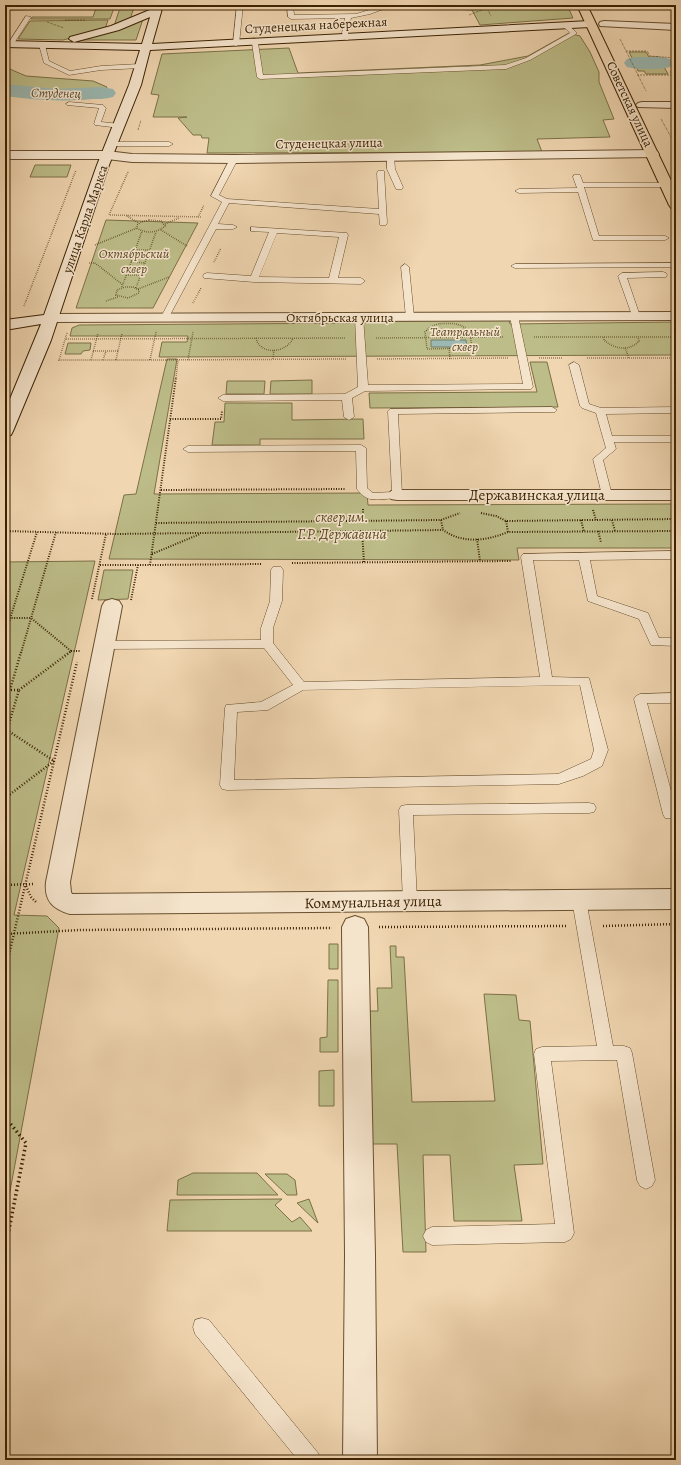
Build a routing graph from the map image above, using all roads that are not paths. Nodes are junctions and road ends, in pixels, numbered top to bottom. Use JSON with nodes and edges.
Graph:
{"nodes":[{"id":1,"x":64,"y":5,"type":"edge"},
{"id":2,"x":240,"y":5,"type":"edge"},
{"id":3,"x":290,"y":5,"type":"edge"},
{"id":4,"x":582,"y":5,"type":"edge"},
{"id":5,"x":389,"y":6,"type":"dead end"},
{"id":6,"x":5,"y":8,"type":"edge"},
{"id":7,"x":157,"y":8,"type":"edge"},
{"id":8,"x":30,"y":12,"type":"junction"},
{"id":9,"x":348,"y":16,"type":"junction"},
{"id":10,"x":590,"y":24,"type":"junction"},
{"id":11,"x":604,"y":24,"type":"joint"},
{"id":12,"x":565,"y":25,"type":"junction"},
{"id":13,"x":676,"y":27,"type":"edge"},
{"id":14,"x":347,"y":38,"type":"junction"},
{"id":15,"x":255,"y":43,"type":"junction"},
{"id":16,"x":8,"y":44,"type":"edge"},
{"id":17,"x":236,"y":44,"type":"junction"},
{"id":18,"x":42,"y":45,"type":"junction"},
{"id":19,"x":145,"y":48,"type":"junction"},
{"id":20,"x":140,"y":66,"type":"junction"},
{"id":21,"x":636,"y":92,"type":"dead end"},
{"id":22,"x":69,"y":104,"type":"dead end"},
{"id":23,"x":642,"y":105,"type":"junction"},
{"id":24,"x":676,"y":105,"type":"edge"},
{"id":25,"x":649,"y":118,"type":"dead end"},
{"id":26,"x":120,"y":126,"type":"junction"},
{"id":27,"x":169,"y":144,"type":"dead end"},
{"id":28,"x":110,"y":150,"type":"junction"},
{"id":29,"x":653,"y":154,"type":"junction"},
{"id":30,"x":5,"y":155,"type":"edge"},
{"id":31,"x":390,"y":157,"type":"junction"},
{"id":32,"x":234,"y":159,"type":"junction"},
{"id":33,"x":381,"y":173,"type":"dead end"},
{"id":34,"x":576,"y":177,"type":"dead end"},
{"id":35,"x":669,"y":182,"type":"edge"},
{"id":36,"x":399,"y":187,"type":"dead end"},
{"id":37,"x":580,"y":188,"type":"junction"},
{"id":38,"x":519,"y":191,"type":"dead end"},
{"id":39,"x":226,"y":201,"type":"junction"},
{"id":40,"x":676,"y":205,"type":"edge"},
{"id":41,"x":382,"y":212,"type":"junction"},
{"id":42,"x":383,"y":223,"type":"dead end"},
{"id":43,"x":213,"y":226,"type":"junction"},
{"id":44,"x":232,"y":227,"type":"road end"},
{"id":45,"x":254,"y":229,"type":"dead end"},
{"id":46,"x":274,"y":230,"type":"junction"},
{"id":47,"x":665,"y":238,"type":"dead end"},
{"id":48,"x":676,"y":265,"type":"edge"},
{"id":49,"x":515,"y":266,"type":"dead end"},
{"id":50,"x":405,"y":267,"type":"dead end"},
{"id":51,"x":207,"y":276,"type":"road end"},
{"id":52,"x":663,"y":276,"type":"dead end"},
{"id":53,"x":254,"y":279,"type":"junction"},
{"id":54,"x":333,"y":280,"type":"junction"},
{"id":55,"x":361,"y":281,"type":"dead end"},
{"id":56,"x":514,"y":316,"type":"junction"},
{"id":57,"x":636,"y":316,"type":"junction"},
{"id":58,"x":676,"y":316,"type":"edge"},
{"id":59,"x":162,"y":317,"type":"junction"},
{"id":60,"x":359,"y":317,"type":"junction"},
{"id":61,"x":410,"y":317,"type":"junction"},
{"id":62,"x":51,"y":318,"type":"junction"},
{"id":63,"x":5,"y":325,"type":"edge"},
{"id":64,"x":571,"y":362,"type":"road end"},
{"id":65,"x":363,"y":388,"type":"junction"},
{"id":66,"x":347,"y":397,"type":"junction"},
{"id":67,"x":223,"y":398,"type":"road end"},
{"id":68,"x":552,"y":410,"type":"dead end"},
{"id":69,"x":676,"y":410,"type":"edge"},
{"id":70,"x":600,"y":411,"type":"junction"},
{"id":71,"x":349,"y":417,"type":"dead end"},
{"id":72,"x":5,"y":430,"type":"edge"},
{"id":73,"x":608,"y":439,"type":"junction"},
{"id":74,"x":676,"y":439,"type":"edge"},
{"id":75,"x":188,"y":449,"type":"dead end"},
{"id":76,"x":607,"y":495,"type":"junction"},
{"id":77,"x":676,"y":495,"type":"edge"},
{"id":78,"x":397,"y":496,"type":"junction"},
{"id":79,"x":676,"y":555,"type":"edge"},
{"id":80,"x":584,"y":556,"type":"junction"},
{"id":81,"x":277,"y":566,"type":"road end"},
{"id":82,"x":112,"y":606,"type":"dead end"},
{"id":83,"x":676,"y":642,"type":"edge"},
{"id":84,"x":267,"y":644,"type":"junction"},
{"id":85,"x":105,"y":645,"type":"junction"},
{"id":86,"x":548,"y":682,"type":"junction"},
{"id":87,"x":301,"y":686,"type":"junction"},
{"id":88,"x":676,"y":698,"type":"edge"},
{"id":89,"x":589,"y":808,"type":"dead end"},
{"id":90,"x":676,"y":814,"type":"edge"},
{"id":91,"x":676,"y":899,"type":"edge"},
{"id":92,"x":580,"y":900,"type":"junction"},
{"id":93,"x":410,"y":901,"type":"junction"},
{"id":94,"x":355,"y":928,"type":"dead end"},
{"id":95,"x":606,"y":1053,"type":"junction"},
{"id":96,"x":646,"y":1180,"type":"dead end"},
{"id":97,"x":432,"y":1236,"type":"dead end"},
{"id":98,"x":202,"y":1327,"type":"dead end"},
{"id":99,"x":311,"y":1460,"type":"edge"},
{"id":100,"x":360,"y":1460,"type":"edge"}],
"edges":[{"from":1,"to":8,"type":"lane"},
{"from":2,"to":17,"type":"lane"},
{"from":3,"to":9,"type":"lane"},
{"from":4,"to":10,"type":"main road","name":"Советская улица"},
{"from":5,"to":9,"type":"lane"},
{"from":6,"to":8,"type":"lane"},
{"from":7,"to":18,"type":"street"},
{"from":7,"to":19,"type":"street","name":"улица Карла Маркса"},
{"from":8,"to":16,"type":"lane"},
{"from":9,"to":14,"type":"lane"},
{"from":10,"to":11,"type":"main road","name":"Студенецкая набережная"},
{"from":10,"to":12,"type":"street","name":"Студенецкая набережная"},
{"from":10,"to":29,"type":"main road","name":"Советская улица"},
{"from":11,"to":13,"type":"street","name":"Студенецкая набережная"},
{"from":12,"to":14,"type":"street","name":"Студенецкая набережная"},
{"from":12,"to":15,"type":"lane"},
{"from":14,"to":15,"type":"street","name":"Студенецкая набережная"},
{"from":15,"to":17,"type":"street","name":"Студенецкая набережная"},
{"from":16,"to":18,"type":"street","name":"Студенецкая набережная"},
{"from":17,"to":19,"type":"street","name":"Студенецкая набережная"},
{"from":18,"to":19,"type":"street","name":"Студенецкая набережная"},
{"from":18,"to":20,"type":"lane"},
{"from":19,"to":20,"type":"street","name":"улица Карла Маркса"},
{"from":20,"to":26,"type":"street","name":"улица Карла Маркса"},
{"from":21,"to":23,"type":"main road","name":"Советская улица"},
{"from":22,"to":26,"type":"lane"},
{"from":23,"to":24,"type":"street"},
{"from":23,"to":25,"type":"main road","name":"Советская улица"},
{"from":26,"to":28,"type":"street","name":"улица Карла Маркса"},
{"from":27,"to":28,"type":"lane"},
{"from":28,"to":30,"type":"street","name":"Студенецкая улица"},
{"from":28,"to":32,"type":"street","name":"Студенецкая улица"},
{"from":28,"to":62,"type":"street","name":"улица Карла Маркса"},
{"from":29,"to":31,"type":"street","name":"Студенецкая улица"},
{"from":29,"to":35,"type":"main road","name":"Советская улица"},
{"from":31,"to":32,"type":"street","name":"Студенецкая улица"},
{"from":31,"to":36,"type":"lane"},
{"from":32,"to":39,"type":"lane"},
{"from":33,"to":41,"type":"lane"},
{"from":34,"to":37,"type":"lane"},
{"from":35,"to":37,"type":"lane"},
{"from":35,"to":40,"type":"main road","name":"Советская улица"},
{"from":37,"to":38,"type":"lane"},
{"from":37,"to":47,"type":"lane"},
{"from":39,"to":41,"type":"lane"},
{"from":39,"to":43,"type":"lane"},
{"from":41,"to":42,"type":"lane"},
{"from":43,"to":44,"type":"lane"},
{"from":43,"to":59,"type":"lane"},
{"from":45,"to":46,"type":"lane"},
{"from":46,"to":53,"type":"lane"},
{"from":46,"to":54,"type":"lane"},
{"from":48,"to":49,"type":"lane"},
{"from":50,"to":61,"type":"lane"},
{"from":51,"to":53,"type":"lane"},
{"from":52,"to":57,"type":"lane"},
{"from":53,"to":54,"type":"lane"},
{"from":54,"to":55,"type":"lane"},
{"from":56,"to":57,"type":"street","name":"Октябрьская улица"},
{"from":56,"to":61,"type":"street","name":"Октябрьская улица"},
{"from":56,"to":65,"type":"lane"},
{"from":57,"to":58,"type":"street","name":"Октябрьская улица"},
{"from":59,"to":60,"type":"street","name":"Октябрьская улица"},
{"from":59,"to":62,"type":"street","name":"Октябрьская улица"},
{"from":60,"to":61,"type":"street","name":"Октябрьская улица"},
{"from":60,"to":65,"type":"lane"},
{"from":62,"to":63,"type":"street","name":"Октябрьская улица"},
{"from":62,"to":72,"type":"street","name":"улица Карла Маркса"},
{"from":64,"to":70,"type":"lane"},
{"from":65,"to":66,"type":"lane"},
{"from":66,"to":67,"type":"lane"},
{"from":66,"to":71,"type":"lane"},
{"from":68,"to":78,"type":"lane"},
{"from":69,"to":70,"type":"lane"},
{"from":70,"to":73,"type":"lane"},
{"from":73,"to":74,"type":"lane"},
{"from":73,"to":76,"type":"lane"},
{"from":75,"to":78,"type":"lane"},
{"from":76,"to":77,"type":"street","name":"Державинская улица"},
{"from":76,"to":78,"type":"street","name":"Державинская улица"},
{"from":79,"to":80,"type":"lane"},
{"from":80,"to":83,"type":"lane"},
{"from":80,"to":86,"type":"lane"},
{"from":81,"to":84,"type":"lane"},
{"from":82,"to":85,"type":"street"},
{"from":84,"to":85,"type":"lane"},
{"from":84,"to":87,"type":"lane"},
{"from":85,"to":93,"type":"street","name":"Коммунальная улица"},
{"from":86,"to":87,"type":"lane"},
{"from":86,"to":87,"type":"lane"},
{"from":88,"to":90,"type":"lane"},
{"from":89,"to":93,"type":"lane"},
{"from":91,"to":92,"type":"street","name":"Коммунальная улица"},
{"from":92,"to":93,"type":"street","name":"Коммунальная улица"},
{"from":92,"to":95,"type":"lane"},
{"from":94,"to":100,"type":"street"},
{"from":95,"to":96,"type":"lane"},
{"from":95,"to":97,"type":"lane"},
{"from":98,"to":99,"type":"lane"}]}
